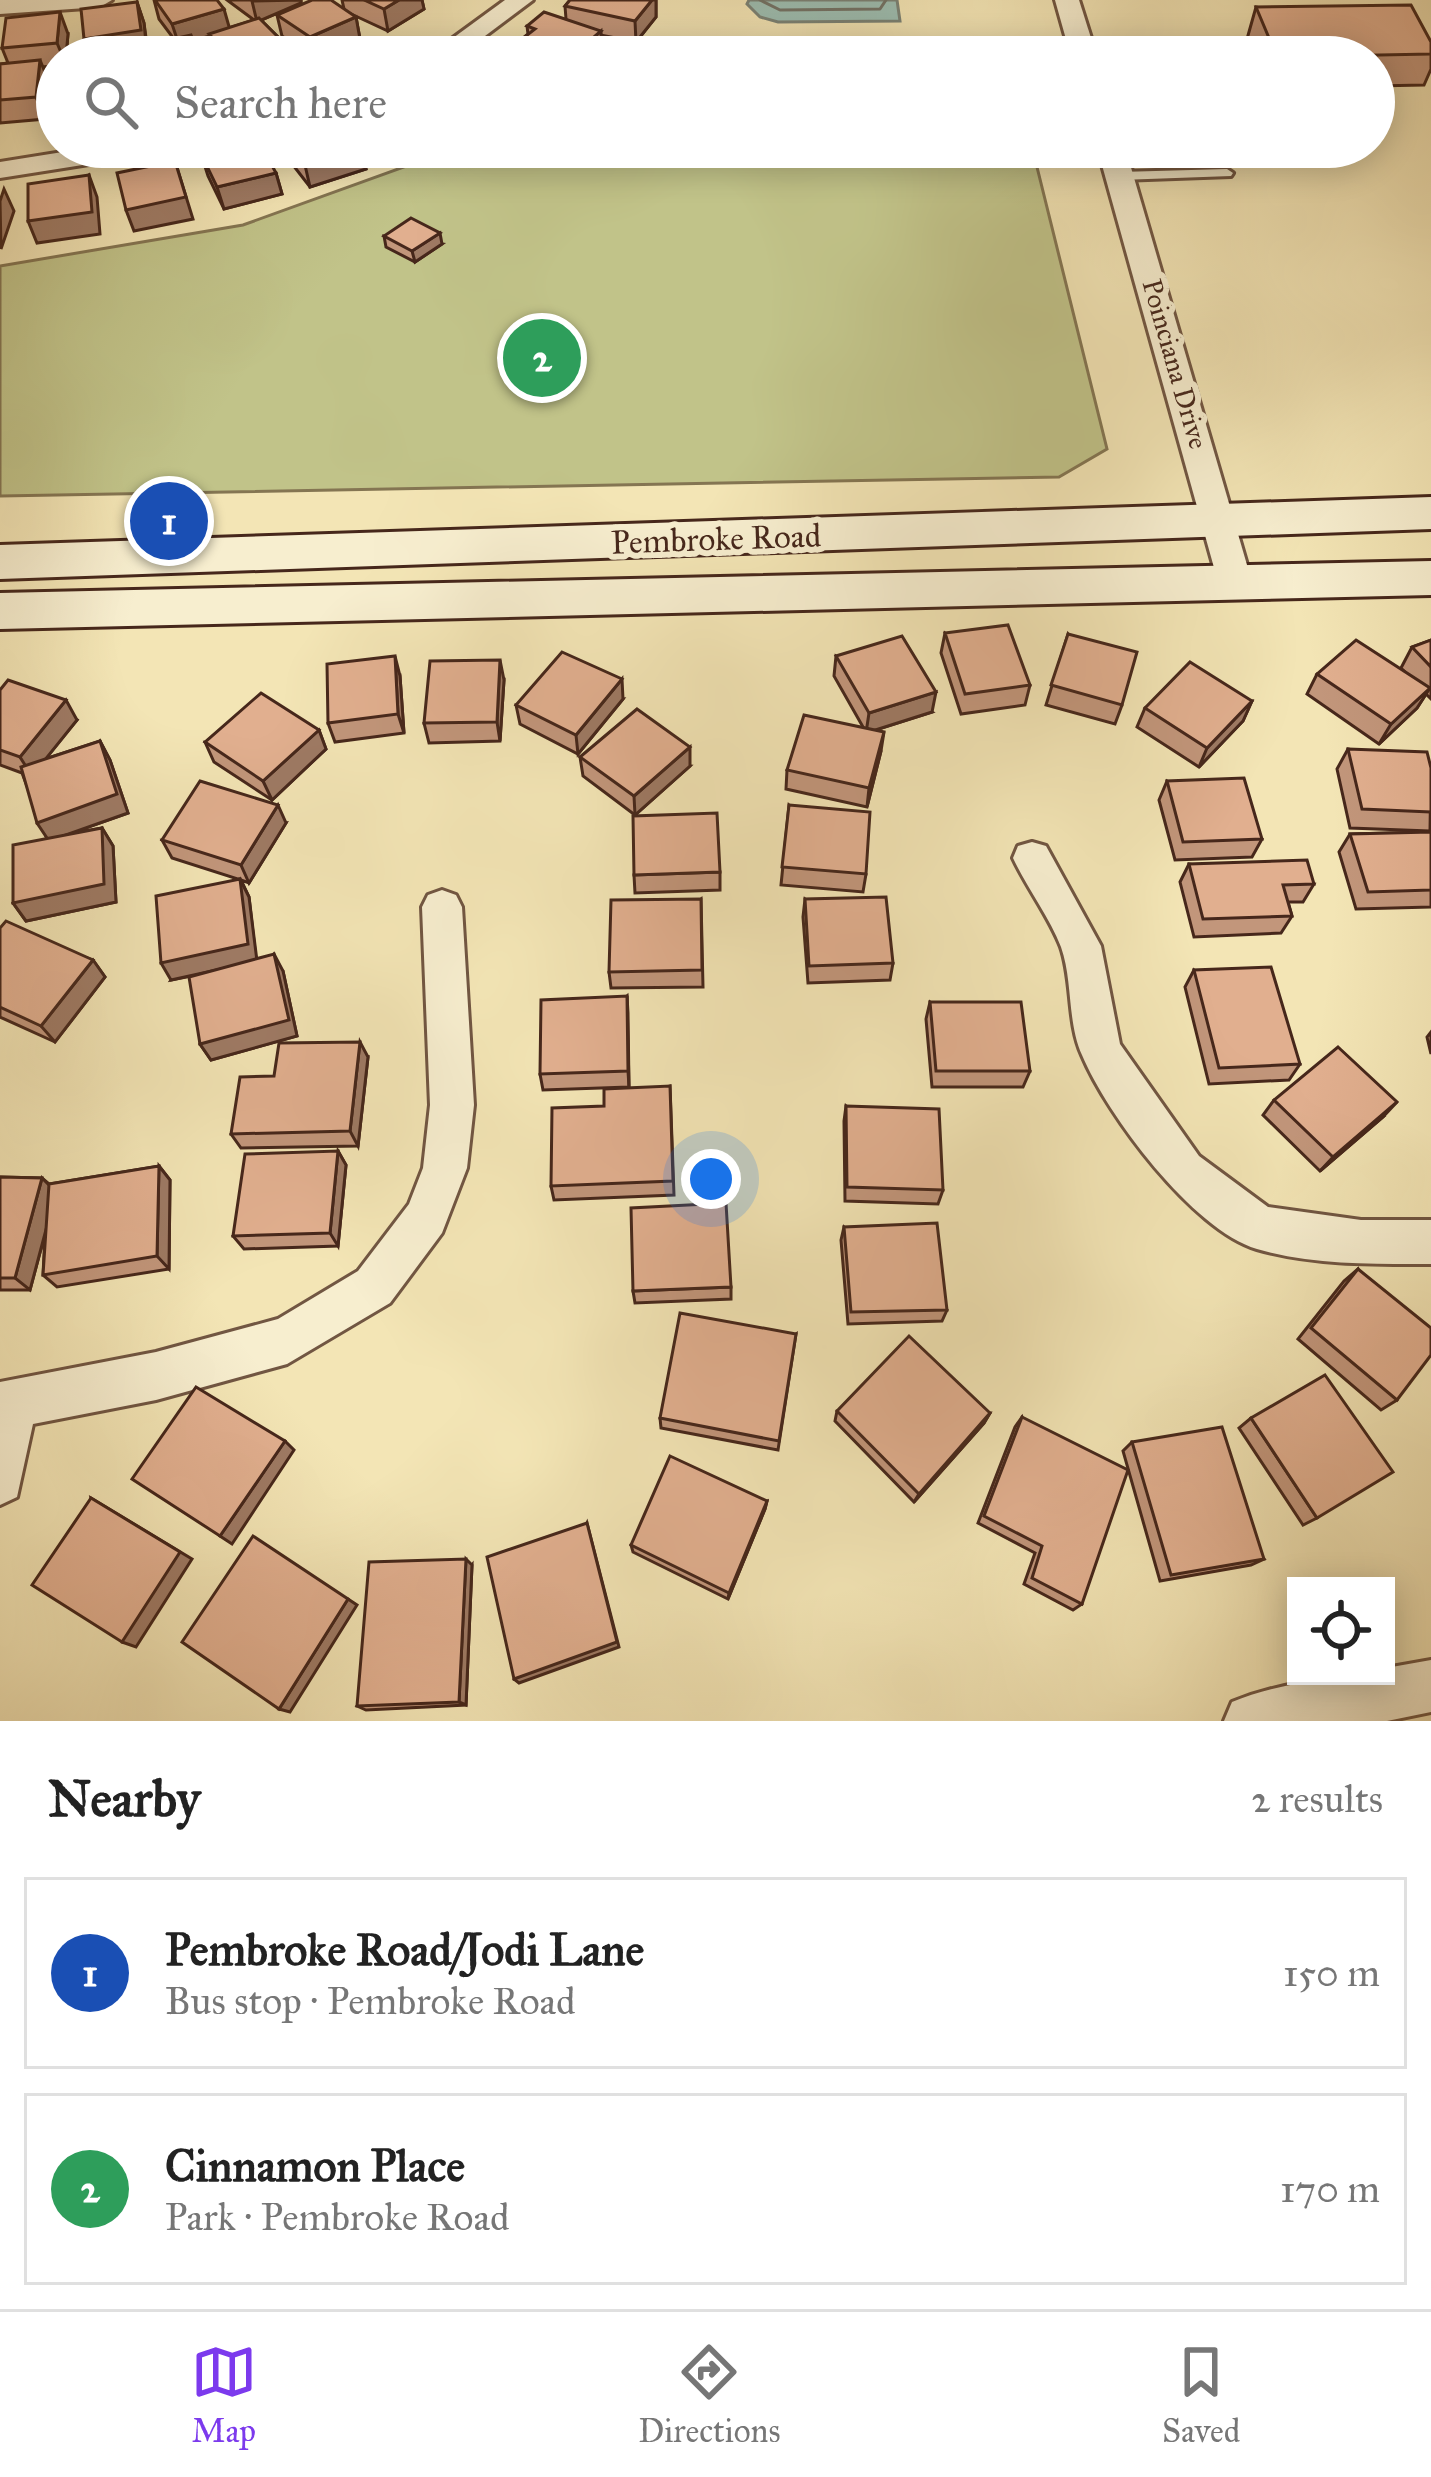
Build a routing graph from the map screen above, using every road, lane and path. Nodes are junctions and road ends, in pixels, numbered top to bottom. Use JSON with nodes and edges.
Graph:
{"nodes":[{"id":1,"x":100,"y":0,"type":"edge"},
{"id":2,"x":520,"y":0,"type":"edge"},
{"id":3,"x":1067,"y":0,"type":"edge"},
{"id":4,"x":0,"y":7,"type":"edge"},
{"id":5,"x":469,"y":36,"type":"edge"},
{"id":6,"x":1078,"y":36,"type":"edge"},
{"id":7,"x":36,"y":164,"type":"edge"},
{"id":8,"x":1118,"y":168,"type":"edge"},
{"id":9,"x":1177,"y":168,"type":"edge"},
{"id":10,"x":0,"y":170,"type":"edge"},
{"id":11,"x":1227,"y":173,"type":"dead end"},
{"id":12,"x":1431,"y":513,"type":"edge"},
{"id":13,"x":1219,"y":521,"type":"junction"},
{"id":14,"x":0,"y":562,"type":"edge"},
{"id":15,"x":1431,"y":578,"type":"edge"},
{"id":16,"x":1235,"y":582,"type":"junction"},
{"id":17,"x":0,"y":611,"type":"edge"},
{"id":18,"x":1032,"y":858,"type":"dead end"},
{"id":19,"x":442,"y":907,"type":"dead end"},
{"id":20,"x":1431,"y":1242,"type":"edge"},
{"id":21,"x":6,"y":1406,"type":"edge"},
{"id":22,"x":0,"y":1480,"type":"edge"},
{"id":23,"x":1431,"y":1686,"type":"edge"},
{"id":24,"x":1251,"y":1721,"type":"edge"}],
"edges":[{"from":1,"to":4,"type":"street"},
{"from":2,"to":5,"type":"street"},
{"from":3,"to":6,"type":"street"},
{"from":7,"to":10,"type":"street"},
{"from":8,"to":13,"type":"street","name":"Poinciana Drive"},
{"from":9,"to":11,"type":"lane"},
{"from":12,"to":13,"type":"main road","name":"Pembroke Road"},
{"from":13,"to":14,"type":"main road","name":"Pembroke Road"},
{"from":13,"to":16,"type":"street","name":"Poinciana Drive"},
{"from":15,"to":16,"type":"main road","name":"Pembroke Road"},
{"from":16,"to":17,"type":"main road","name":"Pembroke Road"},
{"from":18,"to":20,"type":"street"},
{"from":19,"to":21,"type":"street"},
{"from":21,"to":22,"type":"street"},
{"from":23,"to":24,"type":"street"}]}
